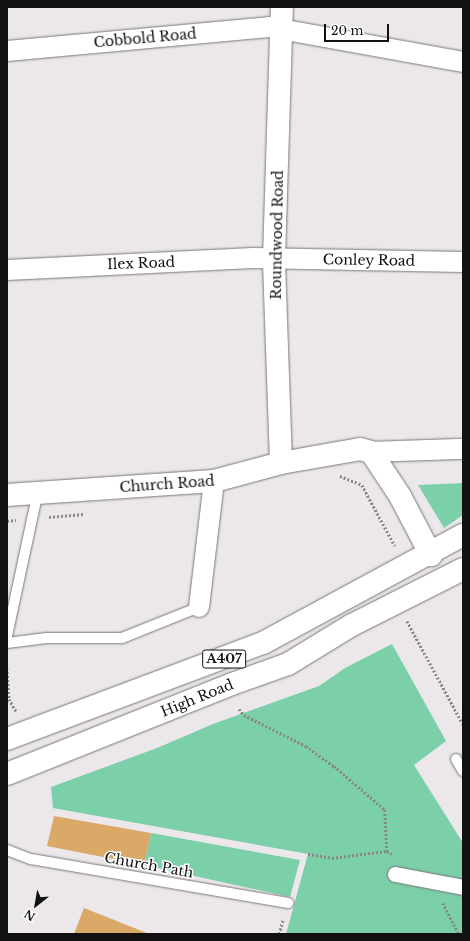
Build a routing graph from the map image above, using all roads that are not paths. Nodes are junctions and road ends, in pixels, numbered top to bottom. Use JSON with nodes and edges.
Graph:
{"nodes":[{"id":1,"x":283,"y":18,"type":"edge"},
{"id":2,"x":7,"y":51,"type":"edge"},
{"id":3,"x":463,"y":62,"type":"edge"},
{"id":4,"x":274,"y":258,"type":"junction"},
{"id":5,"x":463,"y":262,"type":"edge"},
{"id":6,"x":7,"y":270,"type":"edge"},
{"id":7,"x":463,"y":449,"type":"edge"},
{"id":8,"x":371,"y":452,"type":"junction"},
{"id":9,"x":281,"y":463,"type":"junction"},
{"id":10,"x":214,"y":481,"type":"junction"},
{"id":11,"x":38,"y":492,"type":"junction"},
{"id":12,"x":7,"y":495,"type":"edge"},
{"id":13,"x":463,"y":535,"type":"edge"},
{"id":14,"x":431,"y":555,"type":"junction"},
{"id":15,"x":454,"y":573,"type":"edge"},
{"id":16,"x":199,"y":607,"type":"joint"},
{"id":17,"x":7,"y":636,"type":"edge"},
{"id":18,"x":7,"y":643,"type":"edge"},
{"id":19,"x":7,"y":739,"type":"edge"},
{"id":20,"x":456,"y":759,"type":"dead end"},
{"id":21,"x":463,"y":771,"type":"edge"},
{"id":22,"x":7,"y":774,"type":"edge"},
{"id":23,"x":7,"y":850,"type":"edge"},
{"id":24,"x":395,"y":874,"type":"dead end"},
{"id":25,"x":463,"y":887,"type":"edge"},
{"id":26,"x":288,"y":903,"type":"dead end"}],
"edges":[{"from":1,"to":2,"type":"street","name":"Cobbold Road"},
{"from":1,"to":3,"type":"street","name":"Cobbold Road"},
{"from":1,"to":4,"type":"main road","name":"Roundwood Road"},
{"from":4,"to":5,"type":"street","name":"Conley Road"},
{"from":4,"to":6,"type":"street","name":"Ilex Road"},
{"from":4,"to":9,"type":"main road","name":"Roundwood Road"},
{"from":7,"to":8,"type":"street","name":"Church Road"},
{"from":8,"to":9,"type":"main road","name":"Church Road"},
{"from":8,"to":14,"type":"main road"},
{"from":9,"to":10,"type":"main road","name":"Church Road"},
{"from":10,"to":11,"type":"main road","name":"Church Road"},
{"from":10,"to":16,"type":"street"},
{"from":11,"to":12,"type":"main road","name":"Church Road"},
{"from":11,"to":17,"type":"lane"},
{"from":13,"to":14,"type":"main road","number":"A407"},
{"from":14,"to":15,"type":"street"},
{"from":14,"to":19,"type":"main road","name":"High Road","number":"A407"},
{"from":15,"to":22,"type":"main road","name":"High Road","number":"A407"},
{"from":16,"to":18,"type":"lane"},
{"from":20,"to":21,"type":"lane"},
{"from":23,"to":26,"type":"lane","name":"Church Path"},
{"from":24,"to":25,"type":"street"}]}
